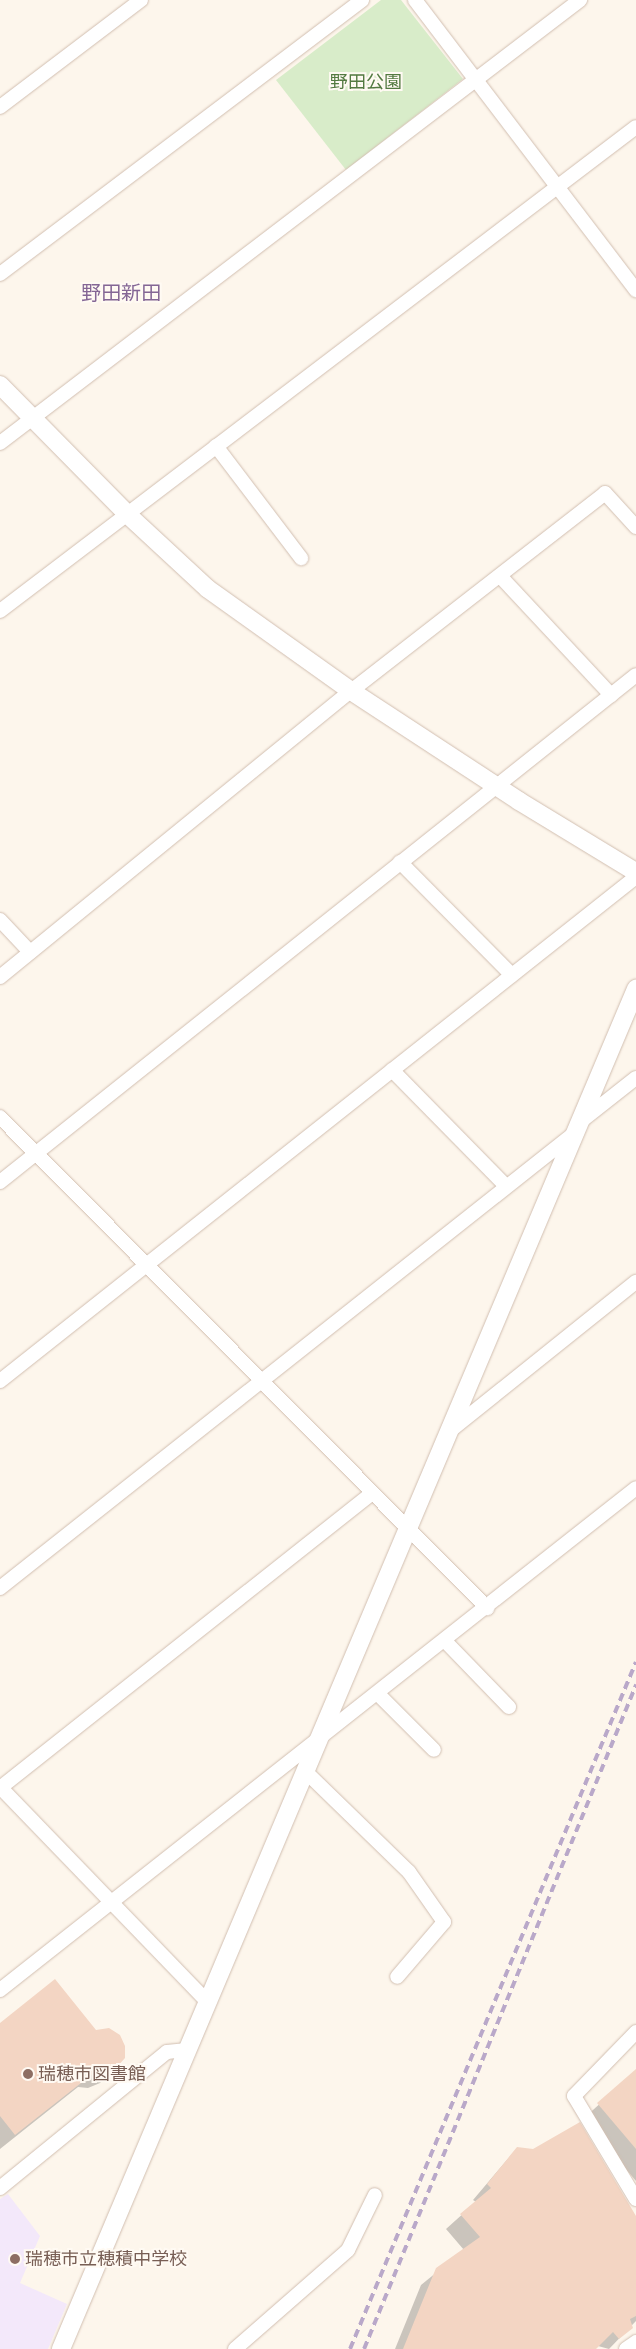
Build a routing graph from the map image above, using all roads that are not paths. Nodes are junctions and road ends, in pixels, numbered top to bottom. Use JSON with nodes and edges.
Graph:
{"nodes":[{"id":1,"x":141,"y":0,"type":"edge"},
{"id":2,"x":362,"y":0,"type":"edge"},
{"id":3,"x":415,"y":0,"type":"edge"},
{"id":4,"x":580,"y":0,"type":"edge"},
{"id":5,"x":475,"y":80,"type":"junction"},
{"id":6,"x":0,"y":107,"type":"edge"},
{"id":7,"x":636,"y":127,"type":"edge"},
{"id":8,"x":557,"y":187,"type":"junction"},
{"id":9,"x":0,"y":274,"type":"edge"},
{"id":10,"x":636,"y":290,"type":"edge"},
{"id":11,"x":0,"y":385,"type":"edge"},
{"id":12,"x":33,"y":418,"type":"junction"},
{"id":13,"x":0,"y":443,"type":"edge"},
{"id":14,"x":216,"y":446,"type":"junction"},
{"id":15,"x":127,"y":514,"type":"junction"},
{"id":16,"x":636,"y":527,"type":"edge"},
{"id":17,"x":301,"y":558,"type":"dead end"},
{"id":18,"x":500,"y":576,"type":"junction"},
{"id":19,"x":0,"y":611,"type":"edge"},
{"id":20,"x":636,"y":675,"type":"edge"},
{"id":21,"x":351,"y":691,"type":"junction"},
{"id":22,"x":611,"y":695,"type":"junction"},
{"id":23,"x":496,"y":786,"type":"junction"},
{"id":24,"x":400,"y":862,"type":"junction"},
{"id":25,"x":636,"y":872,"type":"edge"},
{"id":26,"x":636,"y":876,"type":"edge"},
{"id":27,"x":0,"y":920,"type":"edge"},
{"id":28,"x":30,"y":952,"type":"junction"},
{"id":29,"x":512,"y":975,"type":"junction"},
{"id":30,"x":0,"y":976,"type":"edge"},
{"id":31,"x":636,"y":989,"type":"edge"},
{"id":32,"x":392,"y":1070,"type":"junction"},
{"id":33,"x":636,"y":1078,"type":"edge"},
{"id":34,"x":0,"y":1117,"type":"edge"},
{"id":35,"x":579,"y":1126,"type":"junction"},
{"id":36,"x":36,"y":1154,"type":"junction"},
{"id":37,"x":0,"y":1182,"type":"edge"},
{"id":38,"x":505,"y":1185,"type":"junction"},
{"id":39,"x":148,"y":1264,"type":"junction"},
{"id":40,"x":636,"y":1282,"type":"edge"},
{"id":41,"x":261,"y":1378,"type":"junction"},
{"id":42,"x":0,"y":1381,"type":"edge"},
{"id":43,"x":451,"y":1430,"type":"junction"},
{"id":44,"x":636,"y":1488,"type":"edge"},
{"id":45,"x":372,"y":1493,"type":"junction"},
{"id":46,"x":409,"y":1530,"type":"junction"},
{"id":47,"x":0,"y":1588,"type":"edge"},
{"id":48,"x":486,"y":1608,"type":"junction"},
{"id":49,"x":445,"y":1642,"type":"junction"},
{"id":50,"x":378,"y":1694,"type":"junction"},
{"id":51,"x":509,"y":1707,"type":"dead end"},
{"id":52,"x":318,"y":1741,"type":"junction"},
{"id":53,"x":434,"y":1750,"type":"dead end"},
{"id":54,"x":305,"y":1770,"type":"junction"},
{"id":55,"x":0,"y":1787,"type":"edge"},
{"id":56,"x":110,"y":1903,"type":"junction"},
{"id":57,"x":396,"y":1977,"type":"dead end"},
{"id":58,"x":0,"y":1990,"type":"edge"},
{"id":59,"x":207,"y":2001,"type":"junction"},
{"id":60,"x":636,"y":2032,"type":"edge"},
{"id":61,"x":187,"y":2050,"type":"junction"},
{"id":62,"x":0,"y":2188,"type":"edge"},
{"id":63,"x":376,"y":2195,"type":"dead end"},
{"id":64,"x":636,"y":2199,"type":"edge"},
{"id":65,"x":636,"y":2342,"type":"edge"},
{"id":66,"x":61,"y":2349,"type":"edge"},
{"id":67,"x":234,"y":2349,"type":"edge"},
{"id":68,"x":626,"y":2349,"type":"edge"}],
"edges":[{"from":1,"to":6,"type":"street"},
{"from":2,"to":9,"type":"street"},
{"from":3,"to":5,"type":"street"},
{"from":4,"to":5,"type":"street"},
{"from":5,"to":8,"type":"street"},
{"from":5,"to":12,"type":"street"},
{"from":7,"to":8,"type":"street"},
{"from":8,"to":10,"type":"street"},
{"from":8,"to":14,"type":"street"},
{"from":11,"to":12,"type":"street"},
{"from":12,"to":13,"type":"street"},
{"from":12,"to":15,"type":"street"},
{"from":14,"to":15,"type":"street"},
{"from":14,"to":17,"type":"street"},
{"from":15,"to":19,"type":"street"},
{"from":15,"to":21,"type":"street"},
{"from":16,"to":18,"type":"street"},
{"from":18,"to":21,"type":"street"},
{"from":18,"to":22,"type":"street"},
{"from":20,"to":22,"type":"street"},
{"from":21,"to":23,"type":"street"},
{"from":21,"to":28,"type":"street"},
{"from":22,"to":23,"type":"street"},
{"from":23,"to":24,"type":"street"},
{"from":23,"to":25,"type":"street"},
{"from":24,"to":29,"type":"street"},
{"from":24,"to":36,"type":"street"},
{"from":26,"to":29,"type":"street"},
{"from":27,"to":28,"type":"street"},
{"from":28,"to":30,"type":"street"},
{"from":29,"to":32,"type":"street"},
{"from":31,"to":35,"type":"street"},
{"from":32,"to":38,"type":"street"},
{"from":32,"to":39,"type":"street"},
{"from":33,"to":35,"type":"street"},
{"from":34,"to":36,"type":"street"},
{"from":35,"to":38,"type":"street"},
{"from":35,"to":43,"type":"street"},
{"from":36,"to":37,"type":"street"},
{"from":36,"to":39,"type":"street"},
{"from":38,"to":41,"type":"street"},
{"from":39,"to":41,"type":"street"},
{"from":39,"to":42,"type":"street"},
{"from":40,"to":43,"type":"street"},
{"from":41,"to":45,"type":"street"},
{"from":41,"to":47,"type":"street"},
{"from":43,"to":46,"type":"street"},
{"from":44,"to":48,"type":"street"},
{"from":45,"to":46,"type":"street"},
{"from":45,"to":55,"type":"street"},
{"from":46,"to":48,"type":"street"},
{"from":46,"to":52,"type":"street"},
{"from":48,"to":49,"type":"street"},
{"from":49,"to":50,"type":"street"},
{"from":49,"to":51,"type":"street"},
{"from":50,"to":52,"type":"street"},
{"from":50,"to":53,"type":"street"},
{"from":52,"to":54,"type":"street"},
{"from":52,"to":56,"type":"street"},
{"from":54,"to":57,"type":"street"},
{"from":54,"to":59,"type":"street"},
{"from":55,"to":56,"type":"street"},
{"from":56,"to":58,"type":"street"},
{"from":56,"to":59,"type":"street"},
{"from":59,"to":61,"type":"street"},
{"from":60,"to":64,"type":"street"},
{"from":61,"to":62,"type":"street"},
{"from":61,"to":66,"type":"street"},
{"from":63,"to":67,"type":"street"},
{"from":65,"to":68,"type":"street"}]}
